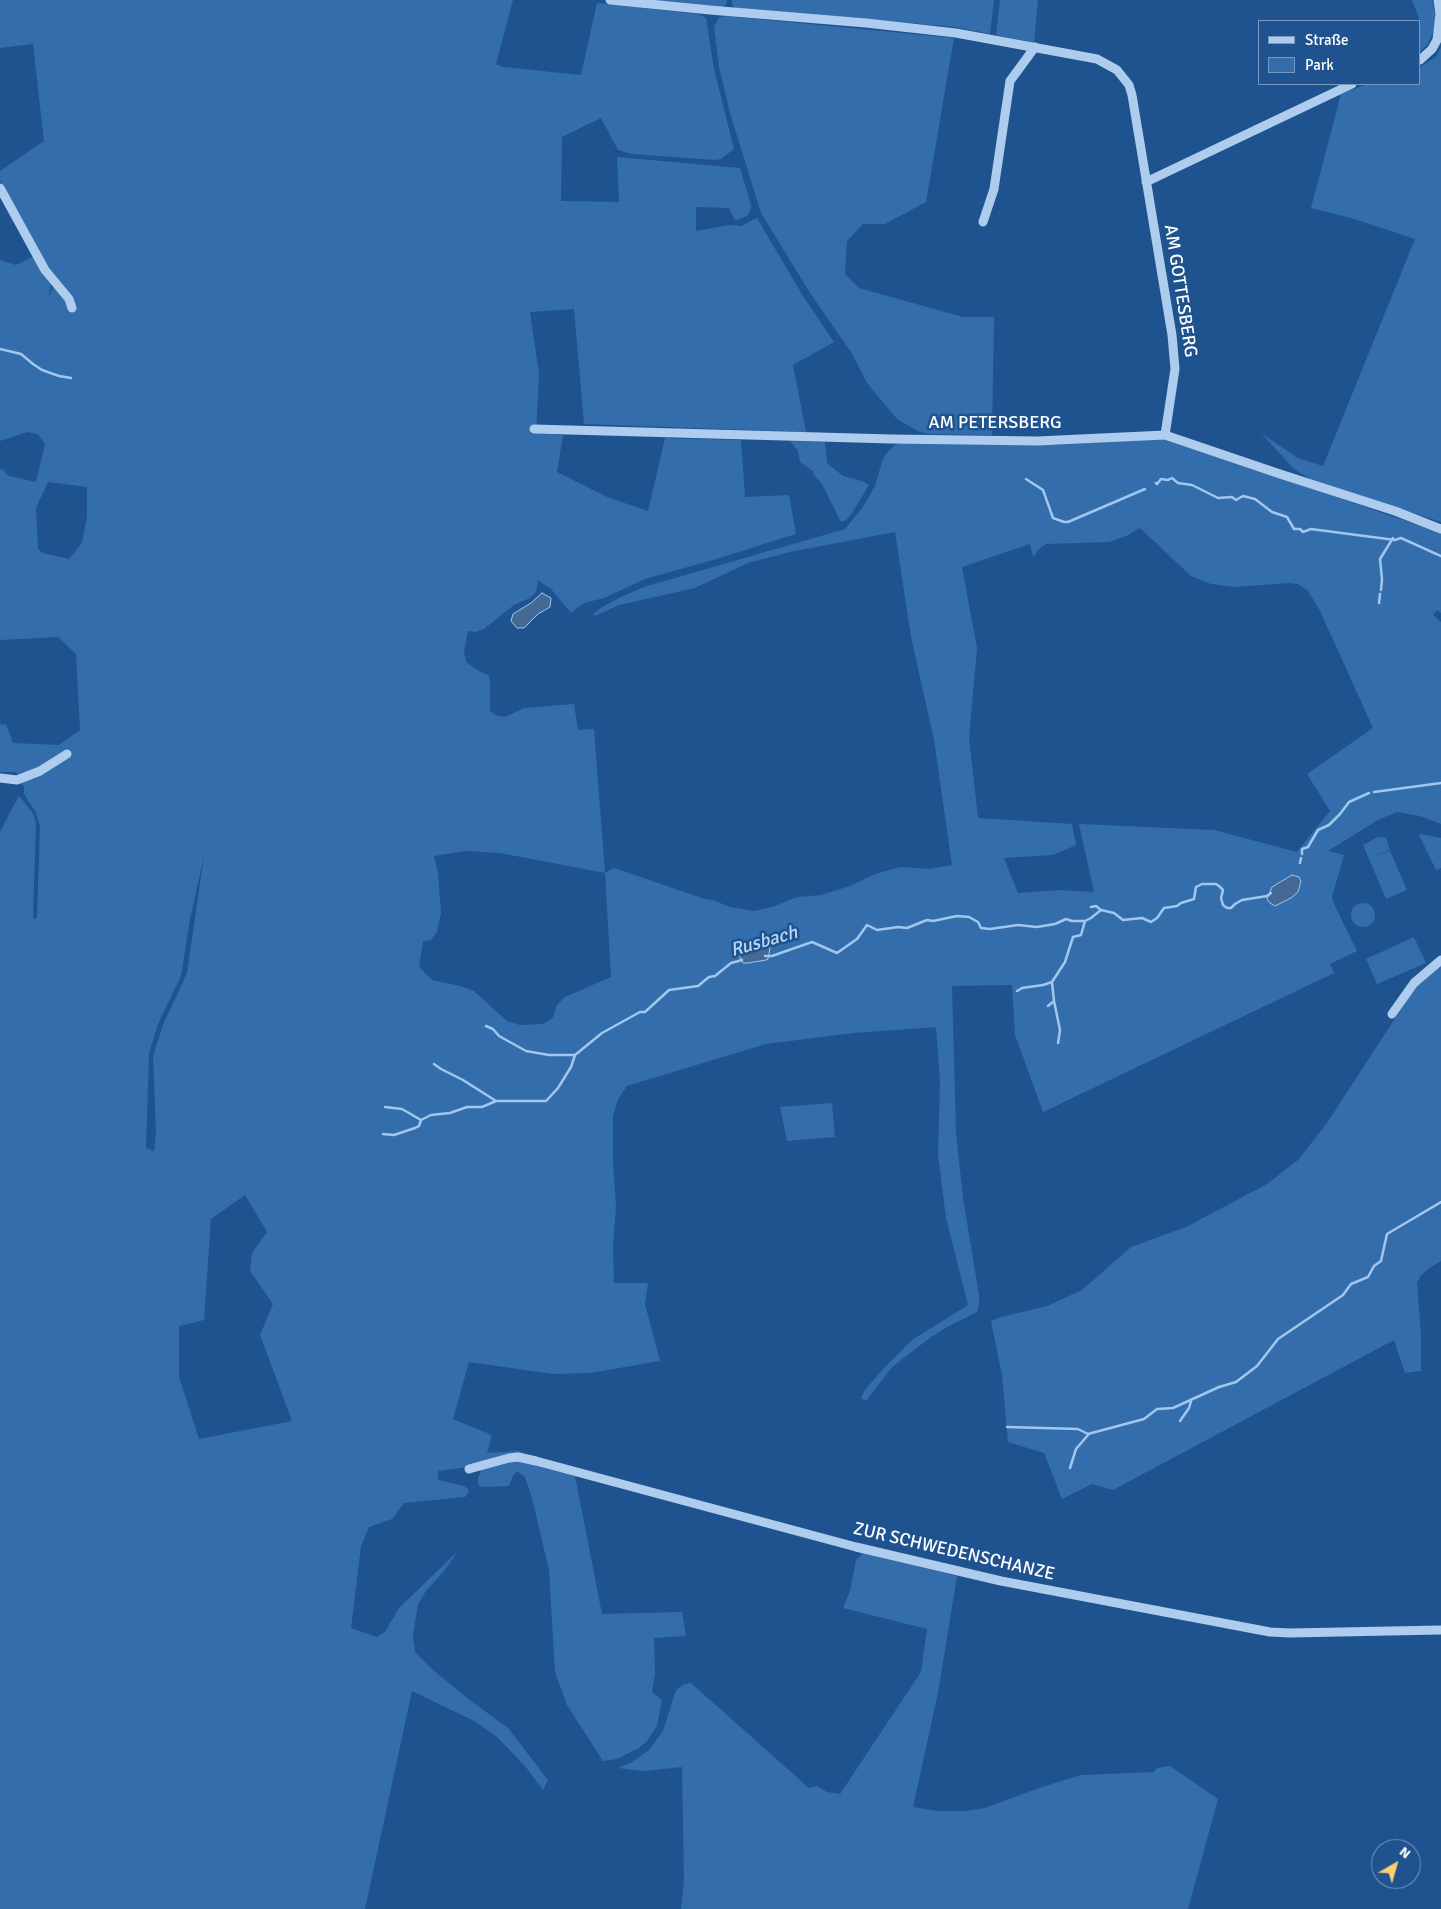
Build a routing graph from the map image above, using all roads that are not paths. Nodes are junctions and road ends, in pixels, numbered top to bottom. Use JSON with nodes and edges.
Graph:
{"nodes":[{"id":1,"x":610,"y":0,"type":"edge"},
{"id":2,"x":1438,"y":0,"type":"edge"},
{"id":3,"x":1035,"y":47,"type":"junction"},
{"id":4,"x":1421,"y":59,"type":"edge"},
{"id":5,"x":1350,"y":85,"type":"edge"},
{"id":6,"x":1146,"y":182,"type":"junction"},
{"id":7,"x":0,"y":188,"type":"edge"},
{"id":8,"x":983,"y":222,"type":"dead end"},
{"id":9,"x":72,"y":308,"type":"dead end"},
{"id":10,"x":534,"y":429,"type":"dead end"},
{"id":11,"x":1165,"y":434,"type":"junction"},
{"id":12,"x":1441,"y":529,"type":"edge"},
{"id":13,"x":67,"y":754,"type":"dead end"},
{"id":14,"x":0,"y":778,"type":"edge"},
{"id":15,"x":1441,"y":960,"type":"edge"},
{"id":16,"x":1392,"y":1014,"type":"dead end"},
{"id":17,"x":469,"y":1469,"type":"dead end"},
{"id":18,"x":1441,"y":1630,"type":"edge"}],
"edges":[{"from":1,"to":3,"type":"street","name":"AM GOTTESBERG"},
{"from":2,"to":4,"type":"street"},
{"from":3,"to":6,"type":"street","name":"AM GOTTESBERG"},
{"from":3,"to":8,"type":"street"},
{"from":5,"to":6,"type":"street"},
{"from":6,"to":11,"type":"street","name":"AM GOTTESBERG"},
{"from":7,"to":9,"type":"street"},
{"from":10,"to":11,"type":"street","name":"AM PETERSBERG"},
{"from":11,"to":12,"type":"street","name":"AM PETERSBERG"},
{"from":13,"to":14,"type":"street"},
{"from":15,"to":16,"type":"street"},
{"from":17,"to":18,"type":"street","name":"ZUR SCHWEDENSCHANZE"}]}
